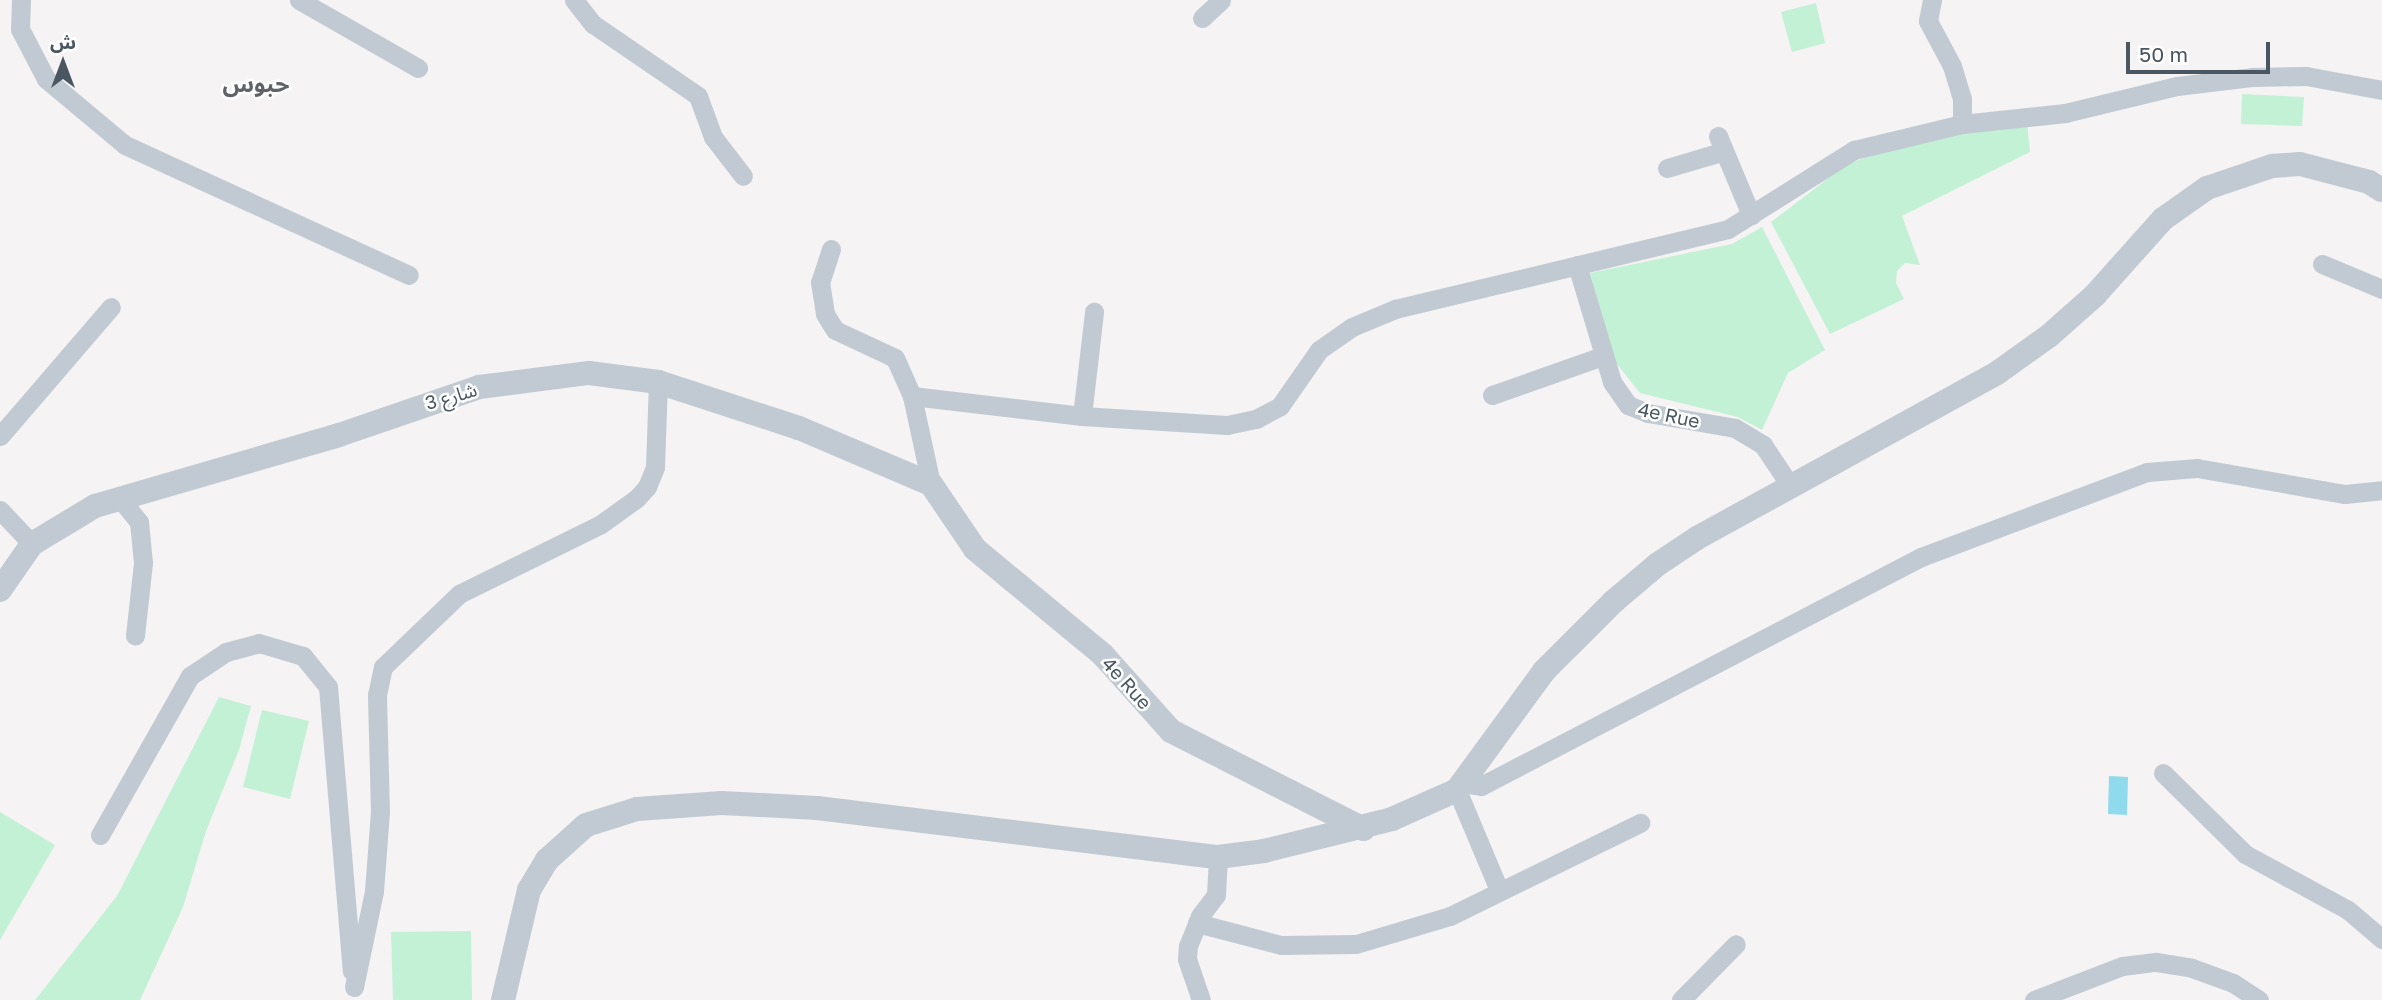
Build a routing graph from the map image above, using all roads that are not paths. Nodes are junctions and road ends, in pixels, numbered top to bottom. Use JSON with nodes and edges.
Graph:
{"nodes":[{"id":1,"x":21,"y":0,"type":"edge"},
{"id":2,"x":299,"y":0,"type":"edge"},
{"id":3,"x":574,"y":0,"type":"edge"},
{"id":4,"x":1221,"y":0,"type":"edge"},
{"id":5,"x":1925,"y":4,"type":"edge"},
{"id":6,"x":1202,"y":18,"type":"dead end"},
{"id":7,"x":418,"y":68,"type":"dead end"},
{"id":8,"x":2382,"y":90,"type":"edge"},
{"id":9,"x":1962,"y":124,"type":"junction"},
{"id":10,"x":1667,"y":168,"type":"dead end"},
{"id":11,"x":743,"y":176,"type":"dead end"},
{"id":12,"x":2382,"y":190,"type":"edge"},
{"id":13,"x":1751,"y":215,"type":"junction"},
{"id":14,"x":831,"y":249,"type":"dead end"},
{"id":15,"x":2322,"y":264,"type":"dead end"},
{"id":16,"x":1577,"y":265,"type":"junction"},
{"id":17,"x":409,"y":275,"type":"dead end"},
{"id":18,"x":2382,"y":289,"type":"edge"},
{"id":19,"x":111,"y":307,"type":"dead end"},
{"id":20,"x":1094,"y":312,"type":"dead end"},
{"id":21,"x":1603,"y":356,"type":"junction"},
{"id":22,"x":658,"y":382,"type":"junction"},
{"id":23,"x":1492,"y":395,"type":"dead end"},
{"id":24,"x":912,"y":396,"type":"junction"},
{"id":25,"x":1082,"y":416,"type":"junction"},
{"id":26,"x":0,"y":436,"type":"edge"},
{"id":27,"x":931,"y":484,"type":"junction"},
{"id":28,"x":1791,"y":488,"type":"junction"},
{"id":29,"x":2382,"y":490,"type":"edge"},
{"id":30,"x":122,"y":501,"type":"junction"},
{"id":31,"x":0,"y":510,"type":"edge"},
{"id":32,"x":32,"y":544,"type":"junction"},
{"id":33,"x":0,"y":590,"type":"edge"},
{"id":34,"x":135,"y":636,"type":"dead end"},
{"id":35,"x":2163,"y":773,"type":"dead end"},
{"id":36,"x":1460,"y":786,"type":"junction"},
{"id":37,"x":1640,"y":822,"type":"dead end"},
{"id":38,"x":1363,"y":829,"type":"junction"},
{"id":39,"x":100,"y":835,"type":"dead end"},
{"id":40,"x":1217,"y":857,"type":"junction"},
{"id":41,"x":1499,"y":890,"type":"junction"},
{"id":42,"x":1197,"y":923,"type":"junction"},
{"id":43,"x":2382,"y":939,"type":"edge"},
{"id":44,"x":1737,"y":944,"type":"dead end"},
{"id":45,"x":354,"y":993,"type":"edge"},
{"id":46,"x":503,"y":1000,"type":"edge"},
{"id":47,"x":1201,"y":1000,"type":"edge"},
{"id":48,"x":1681,"y":1000,"type":"edge"},
{"id":49,"x":2034,"y":1000,"type":"edge"},
{"id":50,"x":2259,"y":1000,"type":"edge"}],
"edges":[{"from":1,"to":17,"type":"street"},
{"from":2,"to":7,"type":"street"},
{"from":3,"to":11,"type":"street"},
{"from":4,"to":6,"type":"street"},
{"from":5,"to":9,"type":"street"},
{"from":8,"to":9,"type":"street"},
{"from":9,"to":13,"type":"street"},
{"from":10,"to":13,"type":"street"},
{"from":12,"to":28,"type":"street"},
{"from":13,"to":16,"type":"street"},
{"from":14,"to":24,"type":"street"},
{"from":15,"to":18,"type":"street"},
{"from":16,"to":21,"type":"street","name":"4e Rue"},
{"from":16,"to":25,"type":"street"},
{"from":19,"to":26,"type":"street"},
{"from":20,"to":25,"type":"street"},
{"from":21,"to":23,"type":"street"},
{"from":21,"to":28,"type":"street","name":"4e Rue"},
{"from":22,"to":27,"type":"street","name":"شارع 3"},
{"from":22,"to":30,"type":"street","name":"شارع 3"},
{"from":22,"to":45,"type":"street"},
{"from":24,"to":25,"type":"street"},
{"from":24,"to":27,"type":"street"},
{"from":27,"to":38,"type":"street","name":"4e Rue"},
{"from":28,"to":36,"type":"street"},
{"from":29,"to":36,"type":"street"},
{"from":30,"to":32,"type":"street","name":"شارع 3"},
{"from":30,"to":34,"type":"street"},
{"from":31,"to":32,"type":"street"},
{"from":32,"to":33,"type":"street","name":"شارع 3"},
{"from":35,"to":43,"type":"street"},
{"from":36,"to":38,"type":"street"},
{"from":36,"to":41,"type":"street"},
{"from":37,"to":41,"type":"street"},
{"from":38,"to":40,"type":"street"},
{"from":39,"to":45,"type":"street"},
{"from":40,"to":42,"type":"street"},
{"from":40,"to":46,"type":"street"},
{"from":41,"to":42,"type":"street"},
{"from":42,"to":47,"type":"street"},
{"from":44,"to":48,"type":"street"},
{"from":49,"to":50,"type":"street"}]}
